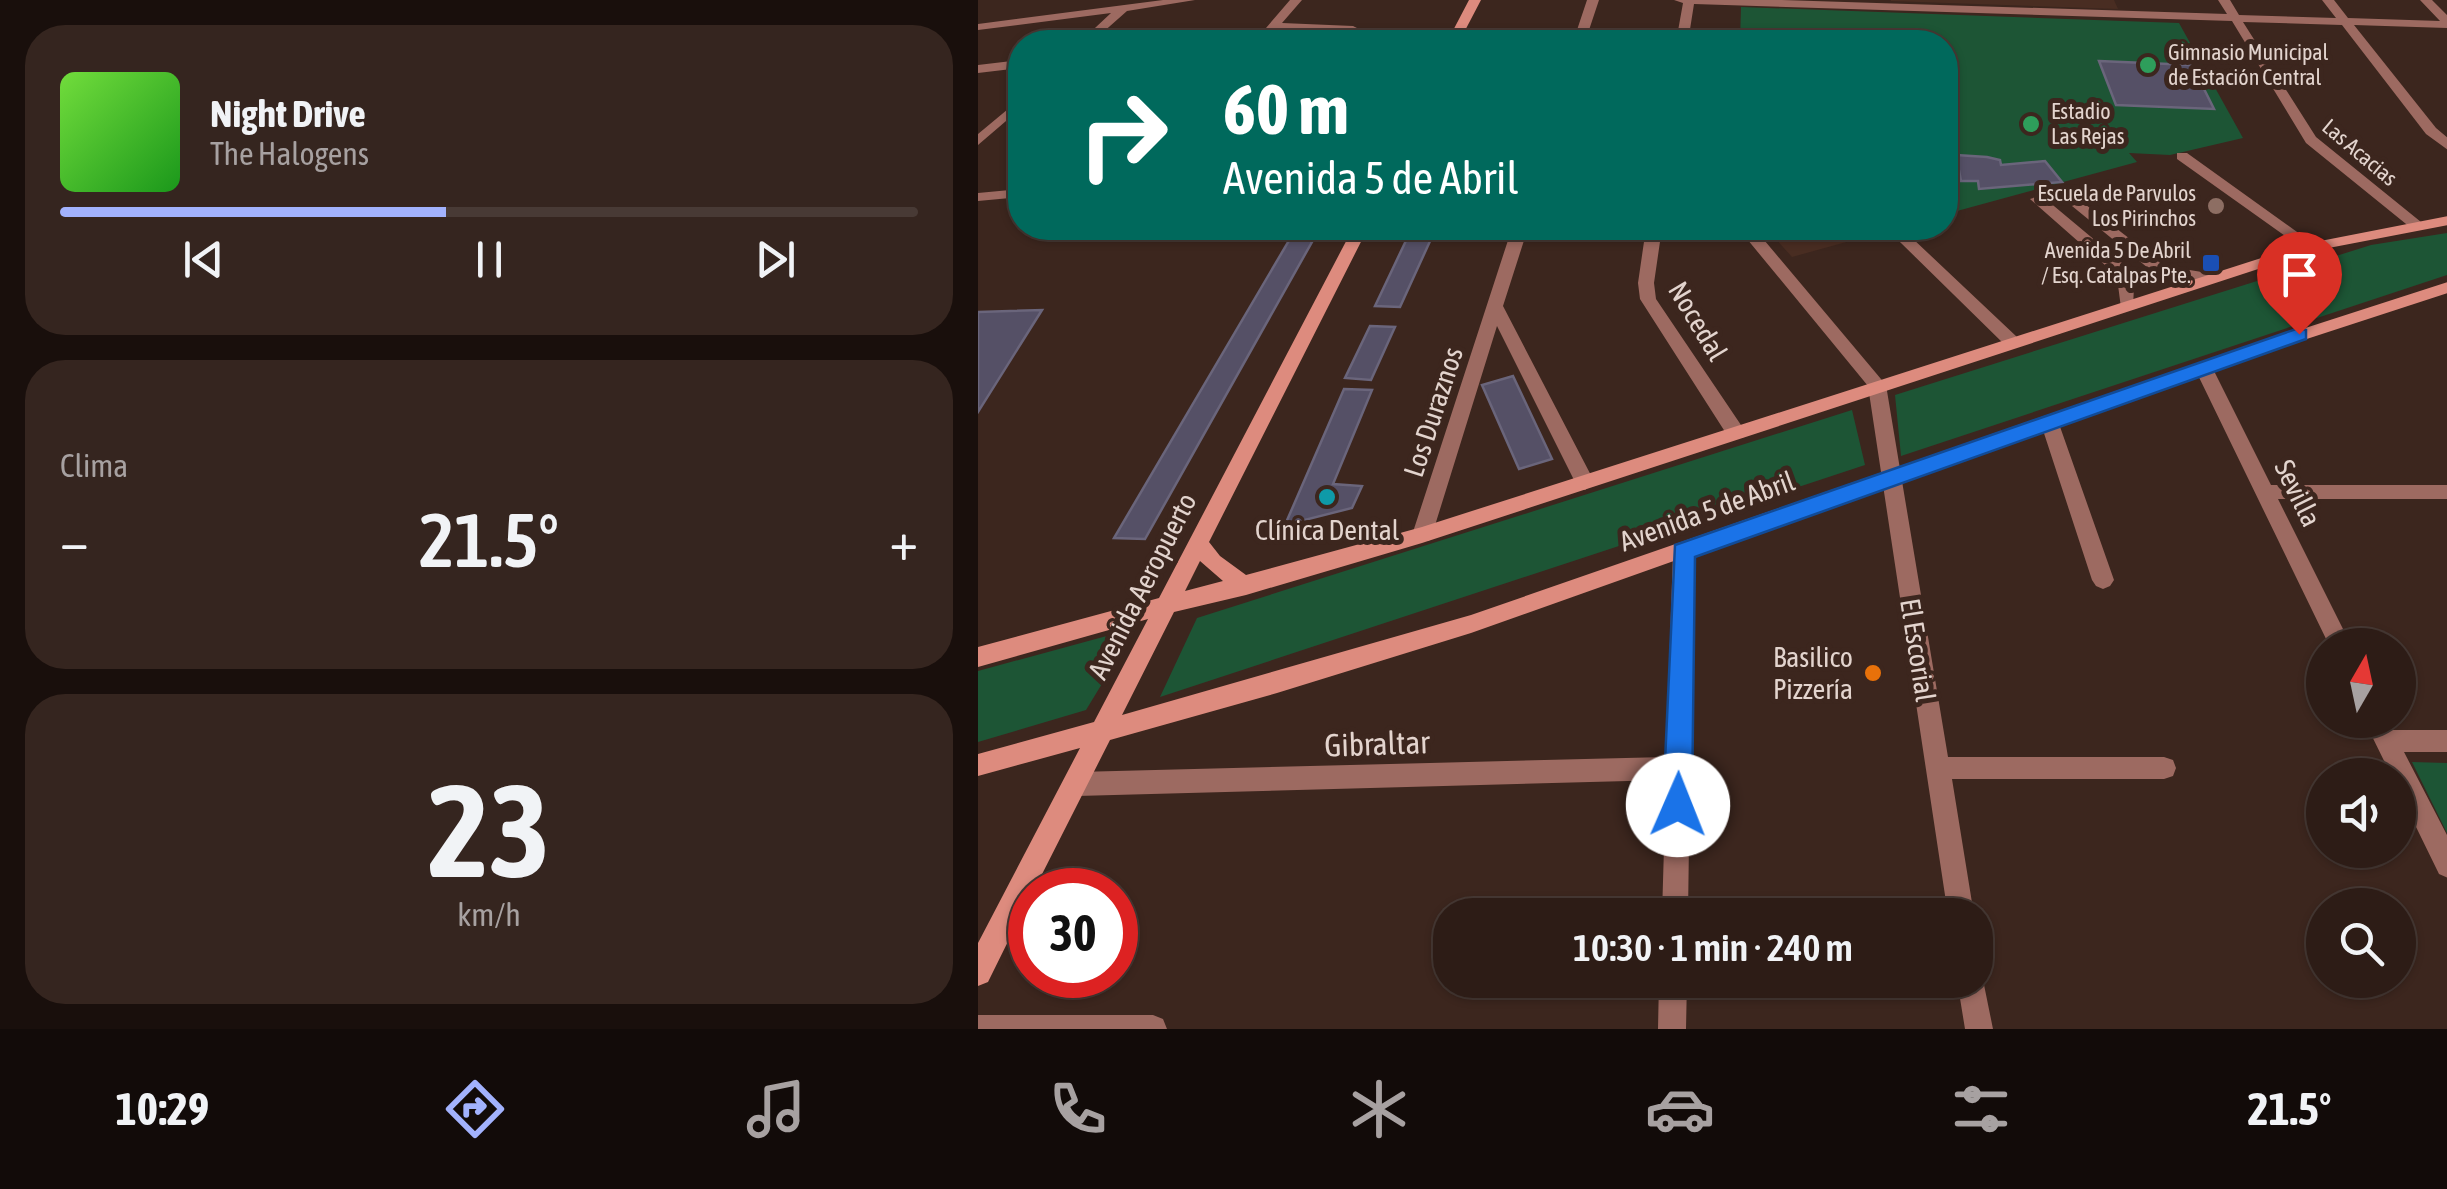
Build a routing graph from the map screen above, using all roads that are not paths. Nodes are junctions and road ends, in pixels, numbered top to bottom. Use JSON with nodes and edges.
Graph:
{"nodes":[{"id":1,"x":1189,"y":0,"type":"edge"},
{"id":2,"x":1296,"y":0,"type":"edge"},
{"id":3,"x":1475,"y":0,"type":"edge"},
{"id":4,"x":1593,"y":0,"type":"edge"},
{"id":5,"x":1680,"y":0,"type":"edge"},
{"id":6,"x":1688,"y":0,"type":"edge"},
{"id":7,"x":2132,"y":0,"type":"edge"},
{"id":8,"x":2224,"y":0,"type":"edge"},
{"id":9,"x":2328,"y":0,"type":"edge"},
{"id":10,"x":2426,"y":0,"type":"edge"},
{"id":11,"x":1794,"y":2,"type":"edge"},
{"id":12,"x":1878,"y":3,"type":"edge"},
{"id":13,"x":1128,"y":4,"type":"edge"},
{"id":14,"x":2139,"y":15,"type":"junction"},
{"id":15,"x":2235,"y":18,"type":"junction"},
{"id":16,"x":2345,"y":22,"type":"junction"},
{"id":17,"x":2448,"y":24,"type":"edge"},
{"id":18,"x":1273,"y":26,"type":"junction"},
{"id":19,"x":978,"y":27,"type":"edge"},
{"id":20,"x":1353,"y":29,"type":"dead end"},
{"id":21,"x":1099,"y":30,"type":"edge"},
{"id":22,"x":1270,"y":30,"type":"edge"},
{"id":23,"x":1459,"y":30,"type":"edge"},
{"id":24,"x":1583,"y":30,"type":"edge"},
{"id":25,"x":1684,"y":30,"type":"edge"},
{"id":26,"x":1008,"y":65,"type":"edge"},
{"id":27,"x":978,"y":69,"type":"edge"},
{"id":28,"x":1008,"y":114,"type":"edge"},
{"id":29,"x":978,"y":118,"type":"edge"},
{"id":30,"x":1008,"y":118,"type":"edge"},
{"id":31,"x":978,"y":141,"type":"edge"},
{"id":32,"x":2448,"y":146,"type":"edge"},
{"id":33,"x":2182,"y":156,"type":"dead end"},
{"id":34,"x":1008,"y":194,"type":"edge"},
{"id":35,"x":978,"y":197,"type":"edge"},
{"id":36,"x":2448,"y":220,"type":"edge"},
{"id":37,"x":2416,"y":225,"type":"junction"},
{"id":38,"x":1354,"y":240,"type":"edge"},
{"id":39,"x":1516,"y":240,"type":"edge"},
{"id":40,"x":1652,"y":240,"type":"edge"},
{"id":41,"x":1756,"y":240,"type":"edge"},
{"id":42,"x":1906,"y":240,"type":"dead end"},
{"id":43,"x":2310,"y":247,"type":"junction"},
{"id":44,"x":2160,"y":270,"type":"junction"},
{"id":45,"x":2208,"y":278,"type":"junction"},
{"id":46,"x":2131,"y":279,"type":"junction"},
{"id":47,"x":2448,"y":287,"type":"edge"},
{"id":48,"x":2127,"y":304,"type":"junction"},
{"id":49,"x":1496,"y":306,"type":"junction"},
{"id":50,"x":2011,"y":341,"type":"junction"},
{"id":51,"x":2204,"y":367,"type":"junction"},
{"id":52,"x":1877,"y":385,"type":"junction"},
{"id":53,"x":2050,"y":421,"type":"junction"},
{"id":54,"x":1736,"y":433,"type":"junction"},
{"id":55,"x":1890,"y":476,"type":"junction"},
{"id":56,"x":1585,"y":483,"type":"junction"},
{"id":57,"x":2265,"y":492,"type":"junction"},
{"id":58,"x":2448,"y":492,"type":"edge"},
{"id":59,"x":1422,"y":534,"type":"junction"},
{"id":60,"x":1199,"y":544,"type":"junction"},
{"id":61,"x":1683,"y":552,"type":"junction"},
{"id":62,"x":2103,"y":580,"type":"dead end"},
{"id":63,"x":1246,"y":586,"type":"junction"},
{"id":64,"x":1167,"y":607,"type":"junction"},
{"id":65,"x":2332,"y":628,"type":"edge"},
{"id":66,"x":978,"y":657,"type":"edge"},
{"id":67,"x":1106,"y":728,"type":"junction"},
{"id":68,"x":2416,"y":736,"type":"edge"},
{"id":69,"x":2386,"y":738,"type":"edge"},
{"id":70,"x":2448,"y":741,"type":"edge"},
{"id":71,"x":978,"y":765,"type":"edge"},
{"id":72,"x":1678,"y":768,"type":"junction"},
{"id":73,"x":1937,"y":768,"type":"junction"},
{"id":74,"x":2164,"y":768,"type":"dead end"},
{"id":75,"x":1077,"y":784,"type":"junction"},
{"id":76,"x":2448,"y":865,"type":"edge"},
{"id":77,"x":1675,"y":898,"type":"edge"},
{"id":78,"x":1957,"y":898,"type":"edge"},
{"id":79,"x":978,"y":972,"type":"edge"},
{"id":80,"x":1673,"y":998,"type":"edge"},
{"id":81,"x":1974,"y":998,"type":"edge"},
{"id":82,"x":978,"y":1029,"type":"edge"},
{"id":83,"x":1153,"y":1029,"type":"edge"},
{"id":84,"x":1672,"y":1029,"type":"edge"},
{"id":85,"x":1979,"y":1029,"type":"edge"}],
"edges":[{"from":1,"to":13,"type":"street"},
{"from":2,"to":18,"type":"street"},
{"from":3,"to":23,"type":"main road"},
{"from":4,"to":24,"type":"street"},
{"from":5,"to":6,"type":"street"},
{"from":6,"to":11,"type":"street"},
{"from":6,"to":25,"type":"street"},
{"from":7,"to":14,"type":"street"},
{"from":8,"to":15,"type":"street","name":"Las Acacias"},
{"from":9,"to":16,"type":"street"},
{"from":10,"to":17,"type":"street"},
{"from":11,"to":12,"type":"street"},
{"from":12,"to":14,"type":"street"},
{"from":13,"to":19,"type":"street"},
{"from":13,"to":21,"type":"street"},
{"from":14,"to":15,"type":"street"},
{"from":15,"to":16,"type":"street"},
{"from":15,"to":37,"type":"street","name":"Las Acacias"},
{"from":16,"to":17,"type":"street"},
{"from":16,"to":32,"type":"street"},
{"from":18,"to":20,"type":"street"},
{"from":18,"to":22,"type":"street"},
{"from":26,"to":27,"type":"street"},
{"from":28,"to":29,"type":"street"},
{"from":30,"to":31,"type":"street"},
{"from":33,"to":43,"type":"street"},
{"from":34,"to":35,"type":"street"},
{"from":36,"to":37,"type":"main road"},
{"from":37,"to":43,"type":"main road"},
{"from":38,"to":60,"type":"main road","name":"Avenida Aeropuerto"},
{"from":39,"to":49,"type":"street","name":"Los Duraznos"},
{"from":40,"to":54,"type":"street","name":"Nocedal"},
{"from":41,"to":52,"type":"street"},
{"from":42,"to":50,"type":"street"},
{"from":43,"to":45,"type":"main road"},
{"from":44,"to":45,"type":"street"},
{"from":44,"to":46,"type":"street"},
{"from":44,"to":46,"type":"street"},
{"from":45,"to":48,"type":"main road"},
{"from":46,"to":48,"type":"street"},
{"from":47,"to":51,"type":"main road","name":"Avenida 5 de Abril"},
{"from":48,"to":50,"type":"main road"},
{"from":49,"to":56,"type":"street"},
{"from":49,"to":59,"type":"street","name":"Los Duraznos"},
{"from":50,"to":52,"type":"main road"},
{"from":51,"to":53,"type":"main road","name":"Avenida 5 de Abril"},
{"from":51,"to":57,"type":"street","name":"Sevilla"},
{"from":52,"to":54,"type":"main road"},
{"from":52,"to":55,"type":"street","name":"El Escorial"},
{"from":53,"to":55,"type":"main road","name":"Avenida 5 de Abril"},
{"from":53,"to":62,"type":"street"},
{"from":54,"to":56,"type":"main road"},
{"from":55,"to":61,"type":"main road","name":"Avenida 5 de Abril"},
{"from":55,"to":73,"type":"street","name":"El Escorial"},
{"from":56,"to":59,"type":"main road"},
{"from":57,"to":58,"type":"street"},
{"from":57,"to":65,"type":"street","name":"Sevilla"},
{"from":59,"to":63,"type":"main road"},
{"from":60,"to":63,"type":"main road"},
{"from":60,"to":64,"type":"main road","name":"Avenida Aeropuerto"},
{"from":61,"to":67,"type":"main road","name":"Avenida 5 de Abril"},
{"from":61,"to":72,"type":"street"},
{"from":63,"to":64,"type":"main road"},
{"from":64,"to":66,"type":"main road"},
{"from":64,"to":67,"type":"main road","name":"Avenida Aeropuerto"},
{"from":67,"to":71,"type":"main road","name":"Avenida 5 de Abril"},
{"from":67,"to":75,"type":"main road","name":"Avenida Aeropuerto"},
{"from":68,"to":70,"type":"street"},
{"from":69,"to":76,"type":"street"},
{"from":72,"to":75,"type":"street","name":"Gibraltar"},
{"from":72,"to":77,"type":"street"},
{"from":73,"to":74,"type":"street"},
{"from":73,"to":78,"type":"street","name":"El Escorial"},
{"from":75,"to":79,"type":"main road","name":"Avenida Aeropuerto"},
{"from":80,"to":84,"type":"street"},
{"from":81,"to":85,"type":"street"},
{"from":82,"to":83,"type":"street"}]}
